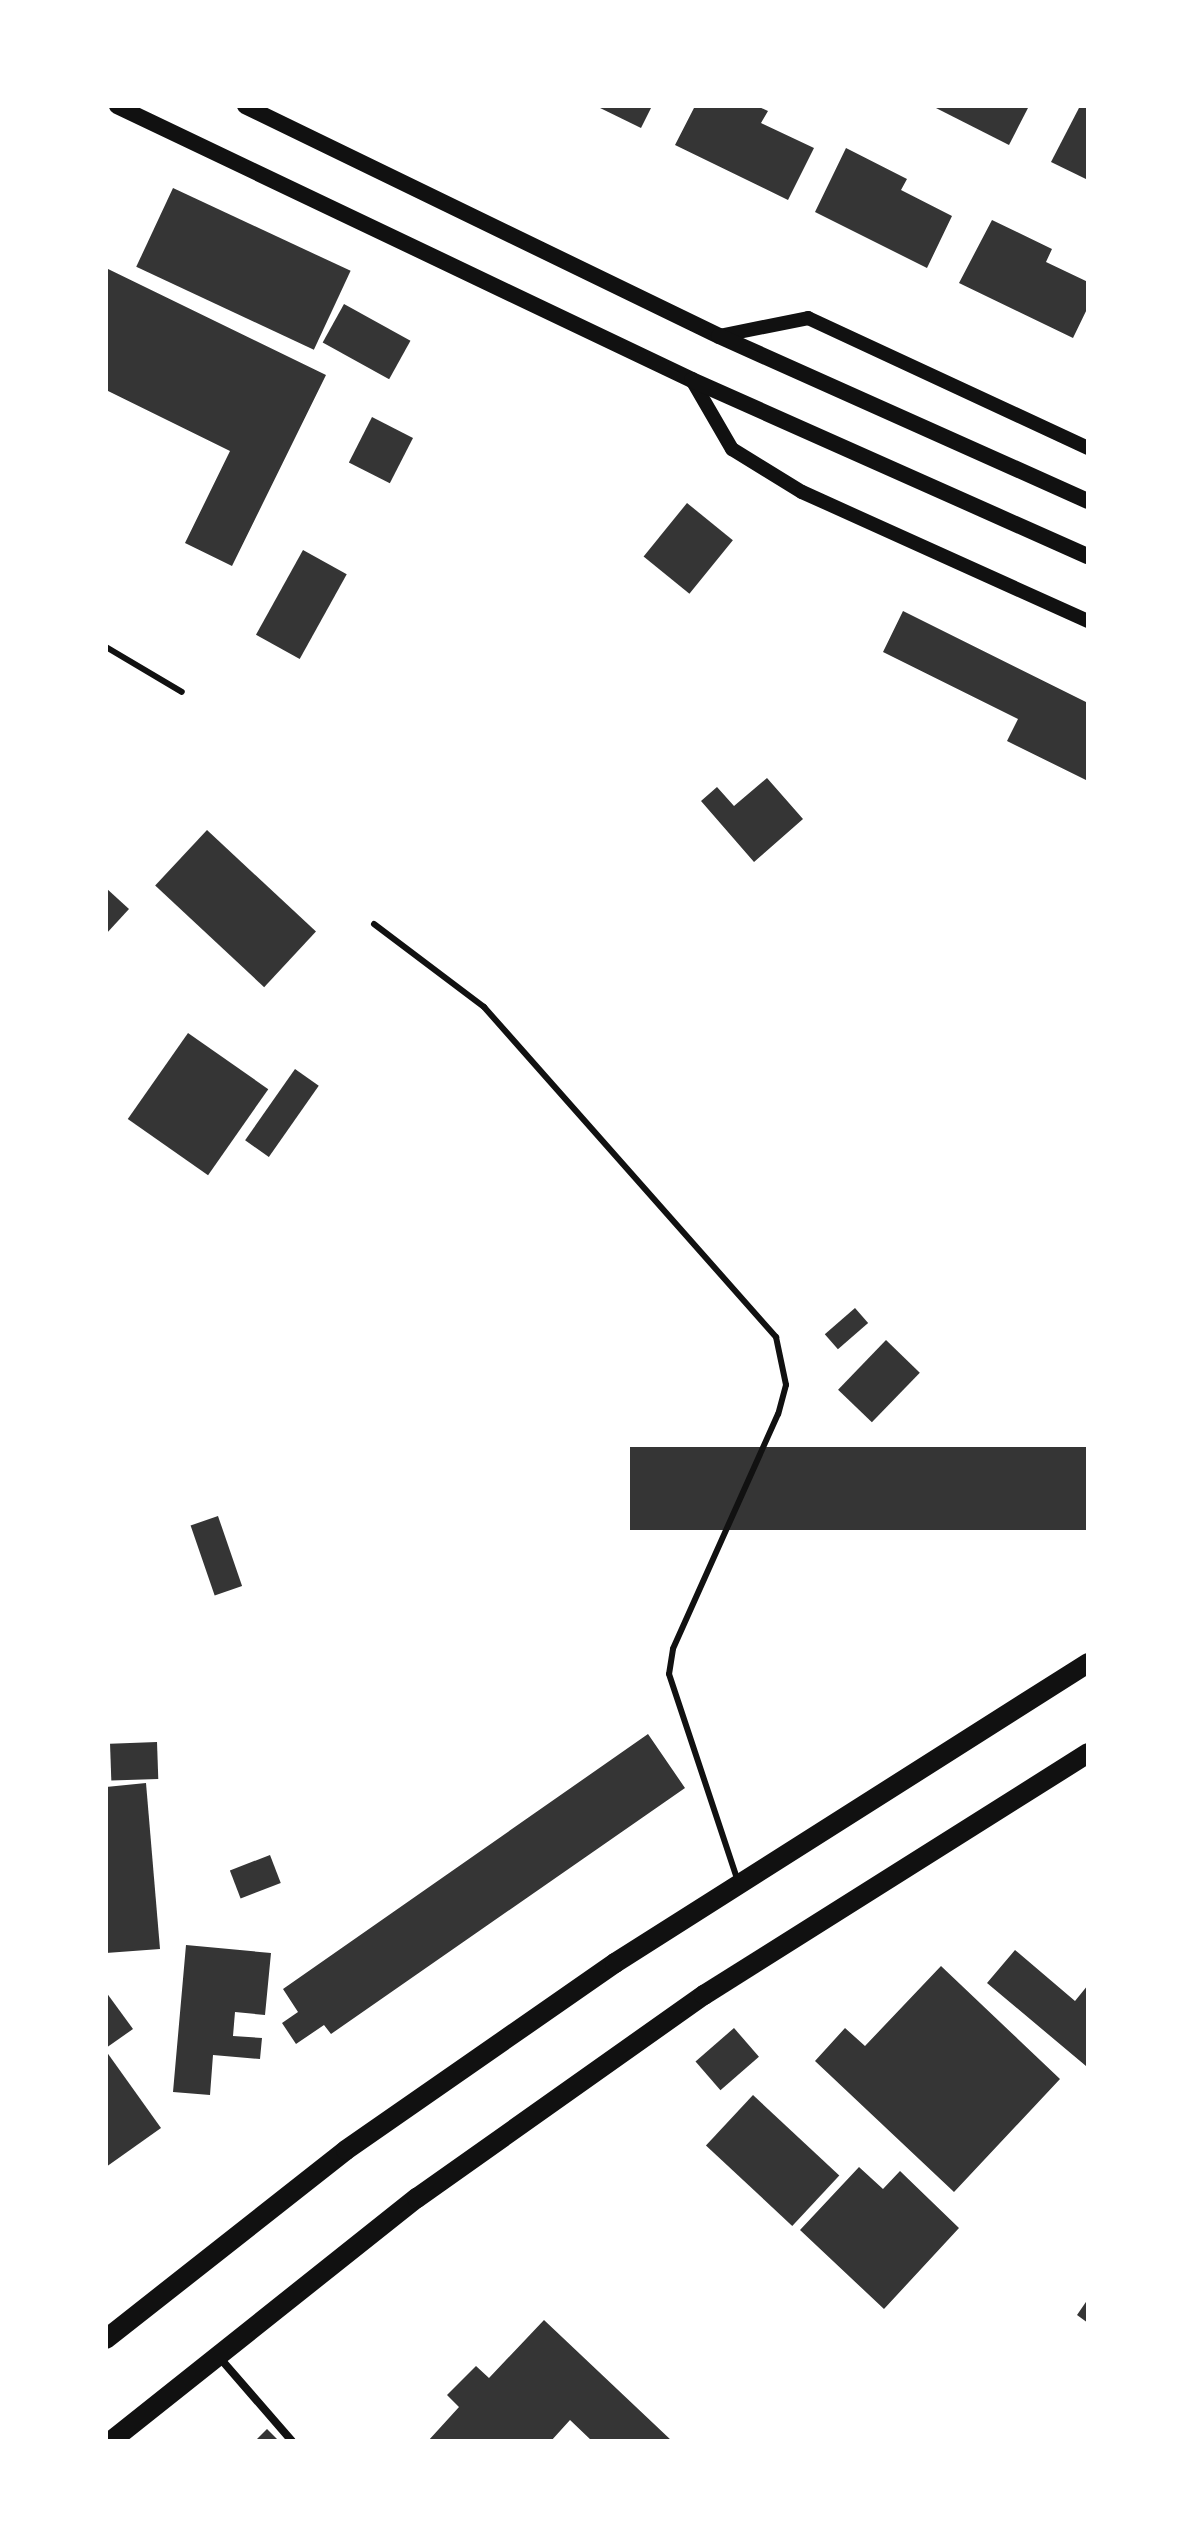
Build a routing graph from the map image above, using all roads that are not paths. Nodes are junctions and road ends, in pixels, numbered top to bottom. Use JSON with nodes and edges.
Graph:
{"nodes":[{"id":1,"x":117,"y":106,"type":"edge"},
{"id":2,"x":245,"y":106,"type":"edge"},
{"id":3,"x":719,"y":336,"type":"junction"},
{"id":4,"x":692,"y":380,"type":"junction"},
{"id":5,"x":1088,"y":448,"type":"edge"},
{"id":6,"x":1088,"y":501,"type":"edge"},
{"id":7,"x":1088,"y":556,"type":"edge"},
{"id":8,"x":1088,"y":621,"type":"edge"},
{"id":9,"x":106,"y":647,"type":"edge"},
{"id":10,"x":182,"y":692,"type":"dead end"},
{"id":11,"x":374,"y":924,"type":"dead end"},
{"id":12,"x":1088,"y":1663,"type":"edge"},
{"id":13,"x":1088,"y":1753,"type":"edge"},
{"id":14,"x":738,"y":1883,"type":"junction"},
{"id":15,"x":106,"y":2339,"type":"edge"},
{"id":16,"x":215,"y":2354,"type":"junction"},
{"id":17,"x":111,"y":2441,"type":"edge"},
{"id":18,"x":292,"y":2441,"type":"edge"}],
"edges":[{"from":1,"to":4,"type":"main road"},
{"from":2,"to":3,"type":"main road"},
{"from":3,"to":5,"type":"street"},
{"from":3,"to":6,"type":"main road"},
{"from":4,"to":7,"type":"main road"},
{"from":4,"to":8,"type":"street"},
{"from":9,"to":10,"type":"lane"},
{"from":11,"to":14,"type":"lane"},
{"from":12,"to":14,"type":"main road"},
{"from":13,"to":16,"type":"main road"},
{"from":14,"to":15,"type":"main road"},
{"from":16,"to":17,"type":"main road"},
{"from":16,"to":18,"type":"street"}]}
